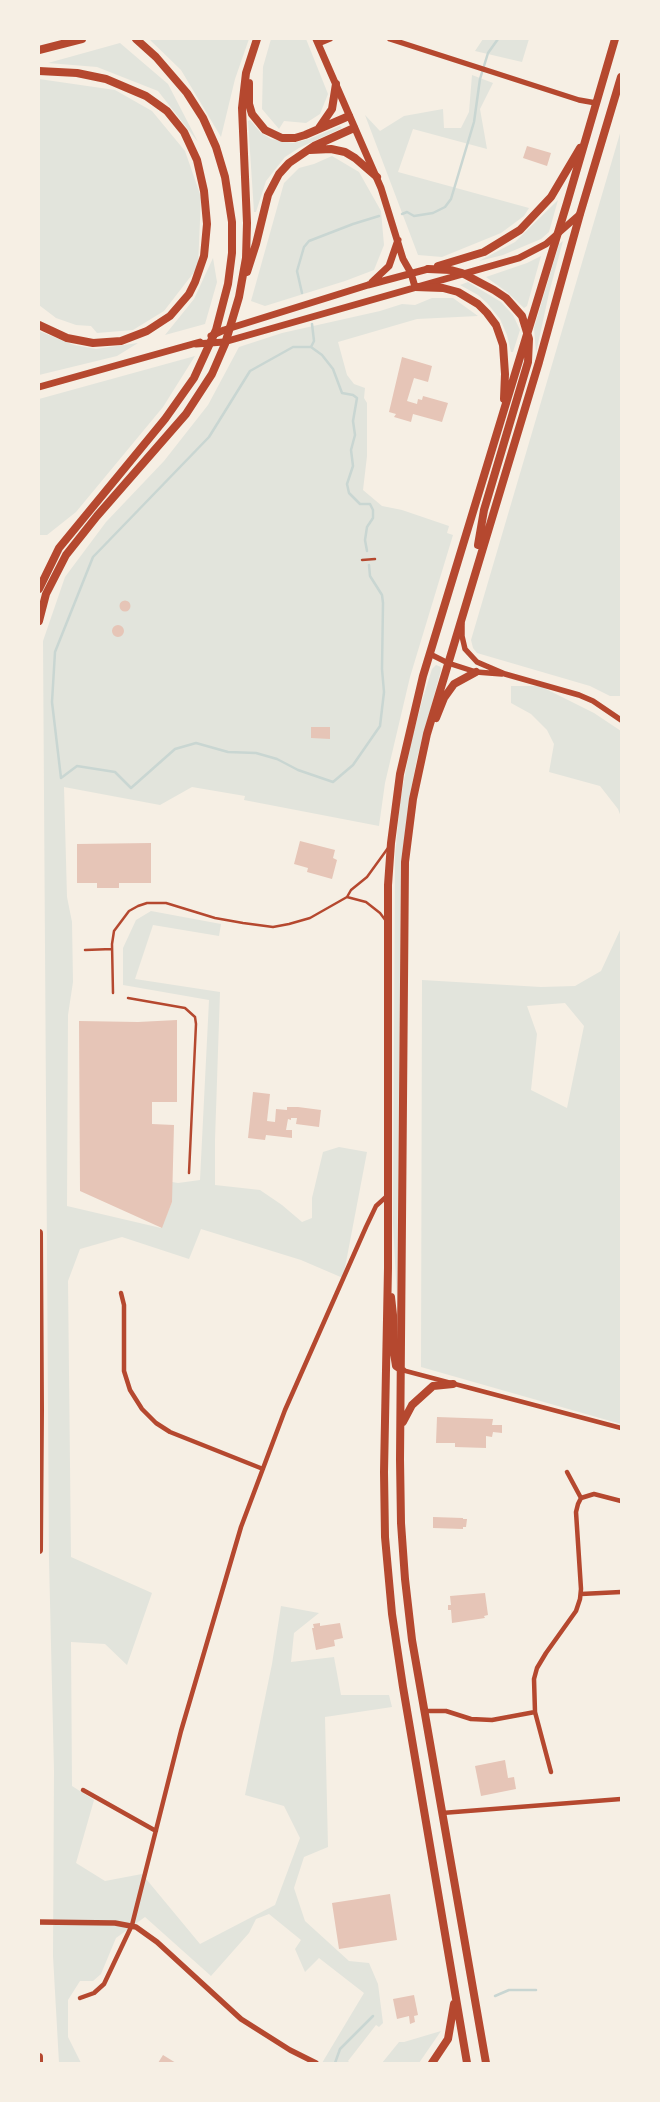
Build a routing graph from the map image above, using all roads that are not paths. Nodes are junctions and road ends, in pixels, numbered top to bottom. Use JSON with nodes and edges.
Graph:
{"nodes":[{"id":1,"x":82,"y":39,"type":"edge"},
{"id":2,"x":136,"y":39,"type":"edge"},
{"id":3,"x":330,"y":39,"type":"edge"},
{"id":4,"x":390,"y":39,"type":"edge"},
{"id":5,"x":615,"y":39,"type":"edge"},
{"id":6,"x":256,"y":40,"type":"edge"},
{"id":7,"x":317,"y":41,"type":"edge"},
{"id":8,"x":39,"y":50,"type":"edge"},
{"id":9,"x":39,"y":71,"type":"edge"},
{"id":10,"x":621,"y":77,"type":"edge"},
{"id":11,"x":336,"y":84,"type":"junction"},
{"id":12,"x":596,"y":103,"type":"junction"},
{"id":13,"x":349,"y":116,"type":"junction"},
{"id":14,"x":354,"y":128,"type":"junction"},
{"id":15,"x":318,"y":130,"type":"junction"},
{"id":16,"x":585,"y":141,"type":"junction"},
{"id":17,"x":310,"y":150,"type":"junction"},
{"id":18,"x":377,"y":177,"type":"junction"},
{"id":19,"x":580,"y":214,"type":"junction"},
{"id":20,"x":557,"y":235,"type":"junction"},
{"id":21,"x":398,"y":239,"type":"junction"},
{"id":22,"x":428,"y":269,"type":"junction"},
{"id":23,"x":411,"y":274,"type":"junction"},
{"id":24,"x":462,"y":274,"type":"junction"},
{"id":25,"x":368,"y":285,"type":"junction"},
{"id":26,"x":415,"y":287,"type":"junction"},
{"id":27,"x":239,"y":297,"type":"junction"},
{"id":28,"x":39,"y":325,"type":"edge"},
{"id":29,"x":528,"y":330,"type":"junction"},
{"id":30,"x":196,"y":344,"type":"junction"},
{"id":31,"x":39,"y":387,"type":"edge"},
{"id":32,"x":503,"y":413,"type":"junction"},
{"id":33,"x":375,"y":559,"type":"dead end"},
{"id":34,"x":362,"y":560,"type":"dead end"},
{"id":35,"x":473,"y":579,"type":"junction"},
{"id":36,"x":39,"y":589,"type":"edge"},
{"id":37,"x":463,"y":612,"type":"junction"},
{"id":38,"x":39,"y":621,"type":"edge"},
{"id":39,"x":430,"y":654,"type":"junction"},
{"id":40,"x":448,"y":663,"type":"junction"},
{"id":41,"x":476,"y":672,"type":"junction"},
{"id":42,"x":505,"y":674,"type":"junction"},
{"id":43,"x":621,"y":720,"type":"edge"},
{"id":44,"x":424,"y":745,"type":"junction"},
{"id":45,"x":391,"y":843,"type":"junction"},
{"id":46,"x":347,"y":897,"type":"junction"},
{"id":47,"x":388,"y":925,"type":"junction"},
{"id":48,"x":112,"y":949,"type":"junction"},
{"id":49,"x":85,"y":950,"type":"dead end"},
{"id":50,"x":113,"y":993,"type":"dead end"},
{"id":51,"x":128,"y":998,"type":"dead end"},
{"id":52,"x":190,"y":1173,"type":"dead end"},
{"id":53,"x":387,"y":1196,"type":"junction"},
{"id":54,"x":39,"y":1233,"type":"edge"},
{"id":55,"x":388,"y":1268,"type":"junction"},
{"id":56,"x":121,"y":1293,"type":"dead end"},
{"id":57,"x":402,"y":1370,"type":"junction"},
{"id":58,"x":453,"y":1384,"type":"junction"},
{"id":59,"x":402,"y":1426,"type":"junction"},
{"id":60,"x":621,"y":1428,"type":"edge"},
{"id":61,"x":263,"y":1469,"type":"junction"},
{"id":62,"x":567,"y":1472,"type":"dead end"},
{"id":63,"x":581,"y":1498,"type":"junction"},
{"id":64,"x":621,"y":1501,"type":"edge"},
{"id":65,"x":39,"y":1550,"type":"edge"},
{"id":66,"x":621,"y":1592,"type":"edge"},
{"id":67,"x":581,"y":1594,"type":"junction"},
{"id":68,"x":424,"y":1711,"type":"junction"},
{"id":69,"x":535,"y":1712,"type":"junction"},
{"id":70,"x":551,"y":1772,"type":"dead end"},
{"id":71,"x":83,"y":1790,"type":"dead end"},
{"id":72,"x":621,"y":1799,"type":"edge"},
{"id":73,"x":442,"y":1813,"type":"junction"},
{"id":74,"x":156,"y":1831,"type":"junction"},
{"id":75,"x":39,"y":1922,"type":"edge"},
{"id":76,"x":132,"y":1925,"type":"junction"},
{"id":77,"x":455,"y":1992,"type":"junction"},
{"id":78,"x":80,"y":1998,"type":"dead end"},
{"id":79,"x":39,"y":2057,"type":"edge"},
{"id":80,"x":39,"y":2063,"type":"edge"},
{"id":81,"x":316,"y":2063,"type":"edge"},
{"id":82,"x":432,"y":2063,"type":"edge"},
{"id":83,"x":468,"y":2063,"type":"edge"},
{"id":84,"x":486,"y":2063,"type":"edge"}],
"edges":[{"from":1,"to":8,"type":"highway"},
{"from":2,"to":36,"type":"highway"},
{"from":3,"to":7,"type":"street"},
{"from":4,"to":12,"type":"street"},
{"from":5,"to":12,"type":"highway"},
{"from":6,"to":15,"type":"highway"},
{"from":6,"to":27,"type":"highway"},
{"from":7,"to":11,"type":"main road"},
{"from":9,"to":28,"type":"highway"},
{"from":10,"to":19,"type":"highway"},
{"from":11,"to":13,"type":"main road"},
{"from":11,"to":15,"type":"highway"},
{"from":12,"to":16,"type":"highway"},
{"from":13,"to":14,"type":"main road"},
{"from":13,"to":15,"type":"highway"},
{"from":14,"to":17,"type":"highway"},
{"from":14,"to":18,"type":"main road"},
{"from":16,"to":20,"type":"highway"},
{"from":16,"to":22,"type":"highway"},
{"from":17,"to":18,"type":"highway"},
{"from":17,"to":27,"type":"highway"},
{"from":18,"to":21,"type":"main road"},
{"from":19,"to":20,"type":"main road"},
{"from":19,"to":35,"type":"highway"},
{"from":20,"to":24,"type":"main road"},
{"from":20,"to":29,"type":"highway"},
{"from":21,"to":23,"type":"main road"},
{"from":21,"to":25,"type":"main road"},
{"from":22,"to":23,"type":"main road"},
{"from":22,"to":24,"type":"highway"},
{"from":23,"to":25,"type":"main road"},
{"from":23,"to":26,"type":"main road"},
{"from":24,"to":26,"type":"main road"},
{"from":24,"to":29,"type":"highway"},
{"from":25,"to":30,"type":"main road"},
{"from":26,"to":30,"type":"main road"},
{"from":26,"to":32,"type":"highway"},
{"from":27,"to":38,"type":"highway"},
{"from":29,"to":32,"type":"highway"},
{"from":29,"to":35,"type":"highway"},
{"from":30,"to":31,"type":"main road"},
{"from":32,"to":39,"type":"highway"},
{"from":33,"to":34,"type":"lane"},
{"from":35,"to":37,"type":"highway"},
{"from":37,"to":40,"type":"highway"},
{"from":37,"to":42,"type":"street"},
{"from":39,"to":40,"type":"street"},
{"from":39,"to":45,"type":"highway"},
{"from":40,"to":41,"type":"street"},
{"from":40,"to":44,"type":"highway"},
{"from":41,"to":42,"type":"street"},
{"from":41,"to":44,"type":"highway"},
{"from":42,"to":43,"type":"street"},
{"from":44,"to":57,"type":"highway"},
{"from":45,"to":46,"type":"lane"},
{"from":45,"to":47,"type":"highway"},
{"from":46,"to":47,"type":"lane"},
{"from":46,"to":48,"type":"lane"},
{"from":47,"to":53,"type":"highway"},
{"from":48,"to":49,"type":"lane"},
{"from":48,"to":50,"type":"lane"},
{"from":51,"to":52,"type":"lane"},
{"from":53,"to":55,"type":"highway"},
{"from":53,"to":61,"type":"street"},
{"from":54,"to":65,"type":"highway"},
{"from":55,"to":57,"type":"highway"},
{"from":55,"to":77,"type":"highway"},
{"from":56,"to":61,"type":"street"},
{"from":57,"to":58,"type":"street"},
{"from":57,"to":59,"type":"highway"},
{"from":58,"to":59,"type":"highway"},
{"from":58,"to":60,"type":"street"},
{"from":59,"to":68,"type":"highway"},
{"from":61,"to":74,"type":"street"},
{"from":62,"to":63,"type":"street"},
{"from":63,"to":64,"type":"street"},
{"from":63,"to":67,"type":"street"},
{"from":66,"to":67,"type":"street"},
{"from":67,"to":69,"type":"street"},
{"from":68,"to":69,"type":"street"},
{"from":68,"to":73,"type":"highway"},
{"from":69,"to":70,"type":"street"},
{"from":71,"to":74,"type":"street"},
{"from":72,"to":73,"type":"street"},
{"from":73,"to":84,"type":"highway"},
{"from":74,"to":76,"type":"street"},
{"from":75,"to":76,"type":"street"},
{"from":76,"to":78,"type":"street"},
{"from":76,"to":81,"type":"street"},
{"from":77,"to":82,"type":"highway"},
{"from":77,"to":83,"type":"highway"},
{"from":79,"to":80,"type":"highway"}]}
